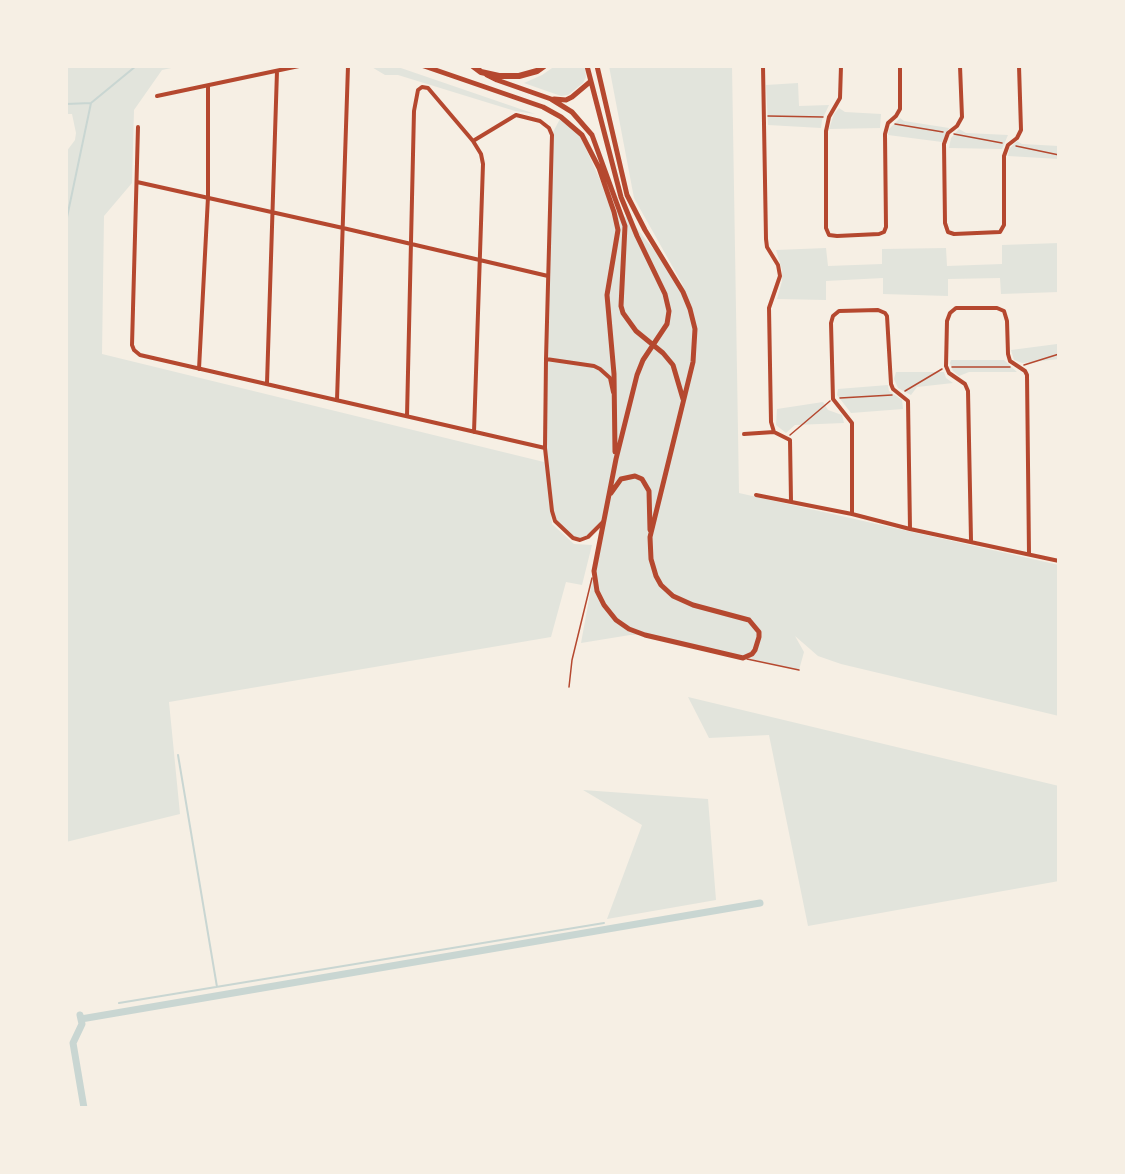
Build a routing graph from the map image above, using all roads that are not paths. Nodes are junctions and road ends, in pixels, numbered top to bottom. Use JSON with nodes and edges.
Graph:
{"nodes":[{"id":1,"x":299,"y":66,"type":"edge"},
{"id":2,"x":348,"y":66,"type":"edge"},
{"id":3,"x":424,"y":66,"type":"edge"},
{"id":4,"x":473,"y":66,"type":"edge"},
{"id":5,"x":544,"y":66,"type":"edge"},
{"id":6,"x":587,"y":66,"type":"edge"},
{"id":7,"x":597,"y":66,"type":"edge"},
{"id":8,"x":763,"y":66,"type":"edge"},
{"id":9,"x":841,"y":66,"type":"edge"},
{"id":10,"x":900,"y":66,"type":"edge"},
{"id":11,"x":960,"y":66,"type":"edge"},
{"id":12,"x":1019,"y":66,"type":"edge"},
{"id":13,"x":277,"y":71,"type":"junction"},
{"id":14,"x":481,"y":72,"type":"junction"},
{"id":15,"x":591,"y":81,"type":"junction"},
{"id":16,"x":208,"y":86,"type":"junction"},
{"id":17,"x":157,"y":96,"type":"dead end"},
{"id":18,"x":551,"y":99,"type":"junction"},
{"id":19,"x":138,"y":126,"type":"dead end"},
{"id":20,"x":473,"y":141,"type":"junction"},
{"id":21,"x":137,"y":182,"type":"junction"},
{"id":22,"x":208,"y":197,"type":"junction"},
{"id":23,"x":274,"y":212,"type":"junction"},
{"id":24,"x":343,"y":228,"type":"junction"},
{"id":25,"x":411,"y":243,"type":"junction"},
{"id":26,"x":480,"y":260,"type":"junction"},
{"id":27,"x":548,"y":276,"type":"junction"},
{"id":28,"x":546,"y":359,"type":"junction"},
{"id":29,"x":199,"y":369,"type":"junction"},
{"id":30,"x":267,"y":383,"type":"junction"},
{"id":31,"x":337,"y":400,"type":"junction"},
{"id":32,"x":615,"y":401,"type":"junction"},
{"id":33,"x":683,"y":401,"type":"junction"},
{"id":34,"x":407,"y":416,"type":"junction"},
{"id":35,"x":474,"y":432,"type":"junction"},
{"id":36,"x":774,"y":432,"type":"junction"},
{"id":37,"x":744,"y":434,"type":"dead end"},
{"id":38,"x":545,"y":448,"type":"junction"},
{"id":39,"x":616,"y":459,"type":"junction"},
{"id":40,"x":610,"y":494,"type":"junction"},
{"id":41,"x":756,"y":495,"type":"dead end"},
{"id":42,"x":791,"y":501,"type":"junction"},
{"id":43,"x":852,"y":514,"type":"junction"},
{"id":44,"x":603,"y":521,"type":"junction"},
{"id":45,"x":910,"y":529,"type":"junction"},
{"id":46,"x":650,"y":537,"type":"junction"},
{"id":47,"x":971,"y":540,"type":"junction"},
{"id":48,"x":1029,"y":554,"type":"junction"},
{"id":49,"x":1059,"y":561,"type":"edge"},
{"id":50,"x":594,"y":571,"type":"junction"},
{"id":51,"x":743,"y":658,"type":"junction"},
{"id":52,"x":799,"y":670,"type":"dead end"},
{"id":53,"x":569,"y":687,"type":"dead end"}],
"edges":[{"from":1,"to":13,"type":"street"},
{"from":2,"to":24,"type":"street"},
{"from":3,"to":32,"type":"main road"},
{"from":4,"to":14,"type":"highway"},
{"from":5,"to":14,"type":"highway"},
{"from":6,"to":15,"type":"main road"},
{"from":7,"to":33,"type":"main road"},
{"from":8,"to":36,"type":"street"},
{"from":9,"to":10,"type":"street"},
{"from":11,"to":12,"type":"street"},
{"from":13,"to":16,"type":"street"},
{"from":13,"to":23,"type":"street"},
{"from":14,"to":18,"type":"main road"},
{"from":15,"to":18,"type":"main road"},
{"from":15,"to":39,"type":"main road"},
{"from":16,"to":17,"type":"street"},
{"from":16,"to":22,"type":"street"},
{"from":18,"to":33,"type":"main road"},
{"from":19,"to":21,"type":"street"},
{"from":20,"to":25,"type":"street"},
{"from":20,"to":26,"type":"street"},
{"from":20,"to":27,"type":"street"},
{"from":21,"to":22,"type":"street"},
{"from":21,"to":29,"type":"street"},
{"from":22,"to":23,"type":"street"},
{"from":22,"to":29,"type":"street"},
{"from":23,"to":24,"type":"street"},
{"from":23,"to":30,"type":"street"},
{"from":24,"to":25,"type":"street"},
{"from":24,"to":31,"type":"street"},
{"from":25,"to":26,"type":"street"},
{"from":25,"to":34,"type":"street"},
{"from":26,"to":27,"type":"street"},
{"from":26,"to":35,"type":"street"},
{"from":27,"to":28,"type":"street"},
{"from":28,"to":32,"type":"street"},
{"from":28,"to":38,"type":"street"},
{"from":29,"to":30,"type":"street"},
{"from":30,"to":31,"type":"street"},
{"from":31,"to":34,"type":"street"},
{"from":32,"to":39,"type":"main road"},
{"from":33,"to":46,"type":"main road"},
{"from":34,"to":35,"type":"street"},
{"from":35,"to":38,"type":"street"},
{"from":36,"to":37,"type":"street"},
{"from":36,"to":42,"type":"street"},
{"from":38,"to":44,"type":"street"},
{"from":39,"to":40,"type":"main road"},
{"from":40,"to":44,"type":"main road"},
{"from":40,"to":46,"type":"main road"},
{"from":41,"to":42,"type":"street"},
{"from":42,"to":43,"type":"street"},
{"from":43,"to":45,"type":"street"},
{"from":43,"to":45,"type":"street"},
{"from":44,"to":50,"type":"main road"},
{"from":45,"to":47,"type":"street"},
{"from":46,"to":51,"type":"main road"},
{"from":47,"to":48,"type":"street"},
{"from":47,"to":48,"type":"street"},
{"from":48,"to":49,"type":"street"},
{"from":50,"to":51,"type":"main road"},
{"from":50,"to":53,"type":"lane"},
{"from":51,"to":52,"type":"lane"}]}
